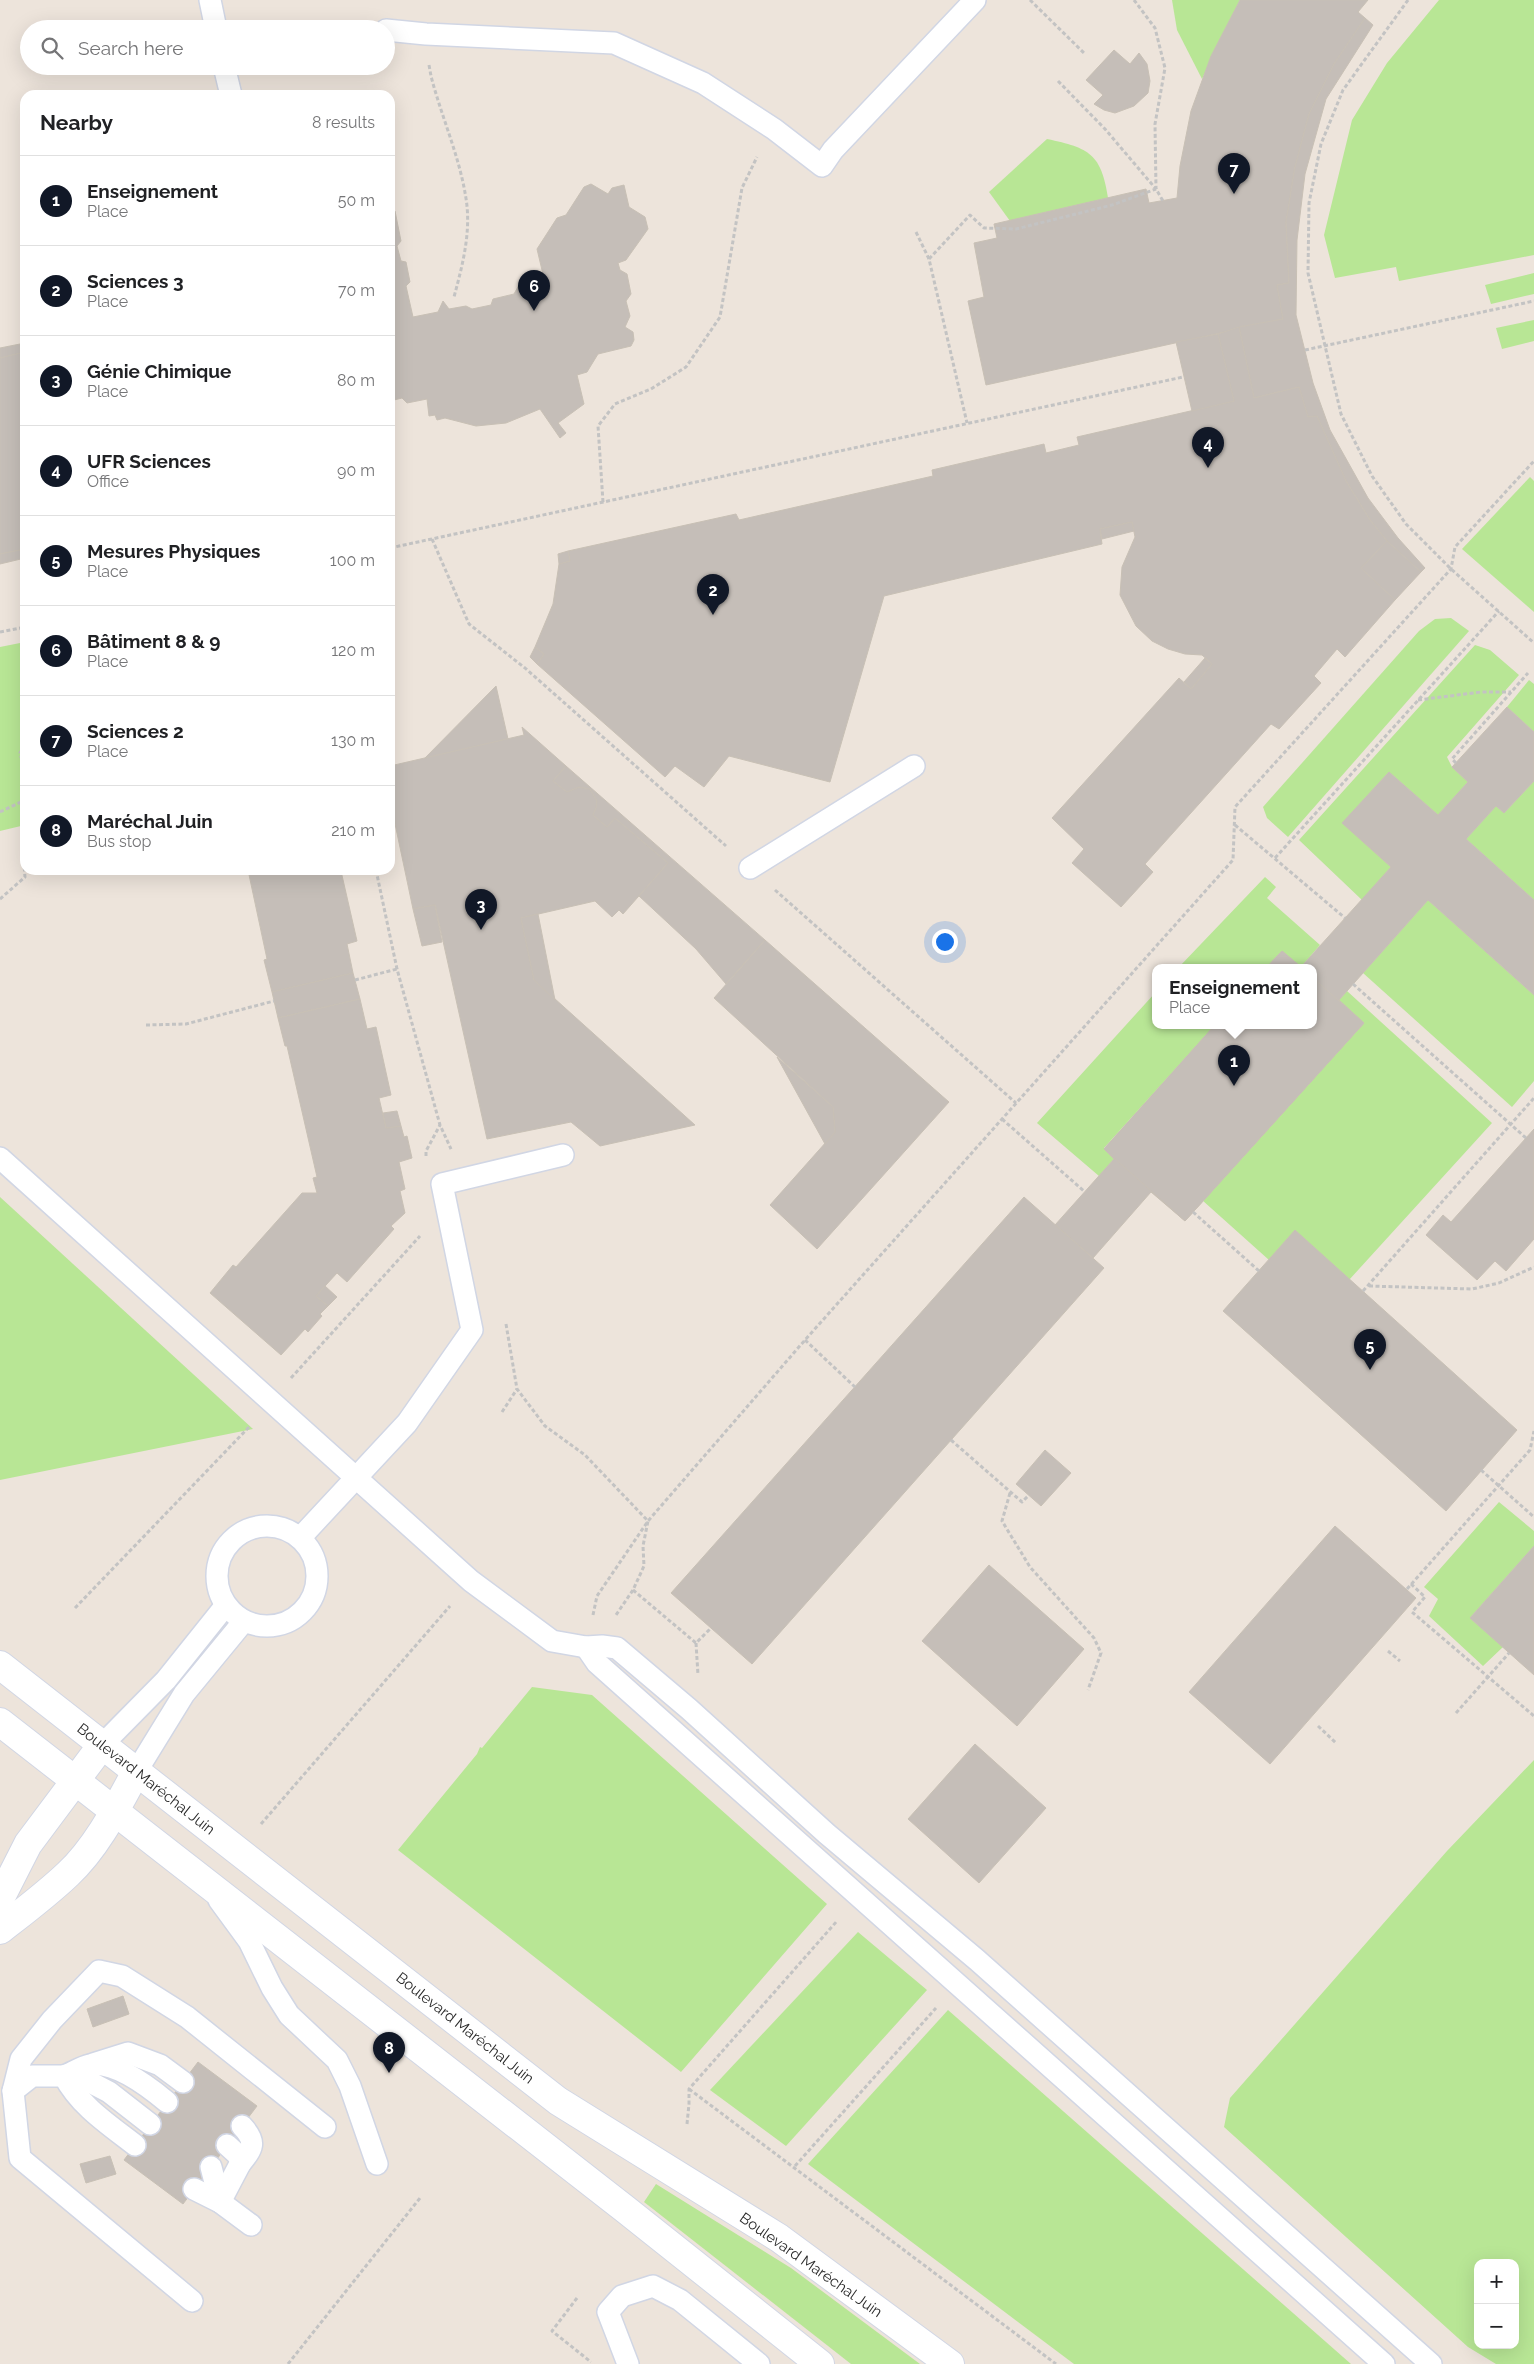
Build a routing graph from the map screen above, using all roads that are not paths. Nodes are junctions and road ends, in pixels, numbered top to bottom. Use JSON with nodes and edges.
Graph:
{"nodes":[{"id":1,"x":210,"y":0,"type":"edge"},
{"id":2,"x":975,"y":0,"type":"edge"},
{"id":3,"x":214,"y":20,"type":"edge"},
{"id":4,"x":395,"y":31,"type":"edge"},
{"id":5,"x":230,"y":75,"type":"edge"},
{"id":6,"x":231,"y":90,"type":"edge"},
{"id":7,"x":914,"y":766,"type":"dead end"},
{"id":8,"x":750,"y":868,"type":"road end"},
{"id":9,"x":563,"y":1155,"type":"dead end"},
{"id":10,"x":0,"y":1158,"type":"edge"},
{"id":11,"x":357,"y":1478,"type":"junction"},
{"id":12,"x":300,"y":1538,"type":"junction"},
{"id":13,"x":226,"y":1605,"type":"junction"},
{"id":14,"x":244,"y":1621,"type":"junction"},
{"id":15,"x":586,"y":1647,"type":"junction"},
{"id":16,"x":0,"y":1665,"type":"edge"},
{"id":17,"x":0,"y":1722,"type":"edge"},
{"id":18,"x":102,"y":1745,"type":"junction"},
{"id":19,"x":136,"y":1772,"type":"junction"},
{"id":20,"x":77,"y":1782,"type":"junction"},
{"id":21,"x":114,"y":1811,"type":"junction"},
{"id":22,"x":207,"y":1883,"type":"junction"},
{"id":23,"x":0,"y":1899,"type":"edge"},
{"id":24,"x":0,"y":1930,"type":"edge"},
{"id":25,"x":91,"y":2065,"type":"junction"},
{"id":26,"x":64,"y":2076,"type":"junction"},
{"id":27,"x":183,"y":2082,"type":"dead end"},
{"id":28,"x":13,"y":2091,"type":"junction"},
{"id":29,"x":168,"y":2102,"type":"dead end"},
{"id":30,"x":150,"y":2124,"type":"dead end"},
{"id":31,"x":242,"y":2126,"type":"dead end"},
{"id":32,"x":326,"y":2128,"type":"dead end"},
{"id":33,"x":135,"y":2144,"type":"dead end"},
{"id":34,"x":227,"y":2145,"type":"dead end"},
{"id":35,"x":240,"y":2164,"type":"junction"},
{"id":36,"x":377,"y":2164,"type":"dead end"},
{"id":37,"x":211,"y":2167,"type":"dead end"},
{"id":38,"x":194,"y":2189,"type":"dead end"},
{"id":39,"x":220,"y":2202,"type":"junction"},
{"id":40,"x":251,"y":2226,"type":"dead end"},
{"id":41,"x":192,"y":2301,"type":"dead end"},
{"id":42,"x":628,"y":2364,"type":"edge"},
{"id":43,"x":759,"y":2364,"type":"edge"},
{"id":44,"x":820,"y":2364,"type":"edge"},
{"id":45,"x":950,"y":2364,"type":"edge"},
{"id":46,"x":1384,"y":2364,"type":"edge"},
{"id":47,"x":1431,"y":2364,"type":"edge"}],
"edges":[{"from":1,"to":3,"type":"lane"},
{"from":2,"to":4,"type":"lane"},
{"from":5,"to":6,"type":"lane"},
{"from":7,"to":8,"type":"lane"},
{"from":9,"to":11,"type":"lane"},
{"from":10,"to":11,"type":"lane"},
{"from":11,"to":12,"type":"lane"},
{"from":11,"to":15,"type":"lane"},
{"from":12,"to":13,"type":"lane"},
{"from":12,"to":14,"type":"lane"},
{"from":13,"to":14,"type":"lane"},
{"from":13,"to":18,"type":"lane"},
{"from":14,"to":19,"type":"lane"},
{"from":15,"to":46,"type":"lane"},
{"from":15,"to":47,"type":"lane"},
{"from":16,"to":18,"type":"main road","name":"Boulevard Maréchal Juin"},
{"from":17,"to":20,"type":"main road"},
{"from":18,"to":19,"type":"main road","name":"Boulevard Maréchal Juin"},
{"from":18,"to":20,"type":"main road"},
{"from":19,"to":21,"type":"main road"},
{"from":19,"to":45,"type":"main road","name":"Boulevard Maréchal Juin"},
{"from":20,"to":21,"type":"main road"},
{"from":20,"to":23,"type":"main road"},
{"from":21,"to":22,"type":"main road"},
{"from":21,"to":24,"type":"main road"},
{"from":22,"to":36,"type":"lane"},
{"from":22,"to":44,"type":"main road"},
{"from":25,"to":26,"type":"lane"},
{"from":25,"to":27,"type":"lane"},
{"from":25,"to":29,"type":"lane"},
{"from":26,"to":28,"type":"lane"},
{"from":26,"to":30,"type":"lane"},
{"from":26,"to":33,"type":"lane"},
{"from":28,"to":32,"type":"lane"},
{"from":28,"to":41,"type":"lane"},
{"from":31,"to":35,"type":"lane"},
{"from":34,"to":35,"type":"lane"},
{"from":35,"to":39,"type":"lane"},
{"from":37,"to":39,"type":"lane"},
{"from":38,"to":39,"type":"lane"},
{"from":39,"to":40,"type":"lane"},
{"from":42,"to":43,"type":"lane"}]}
